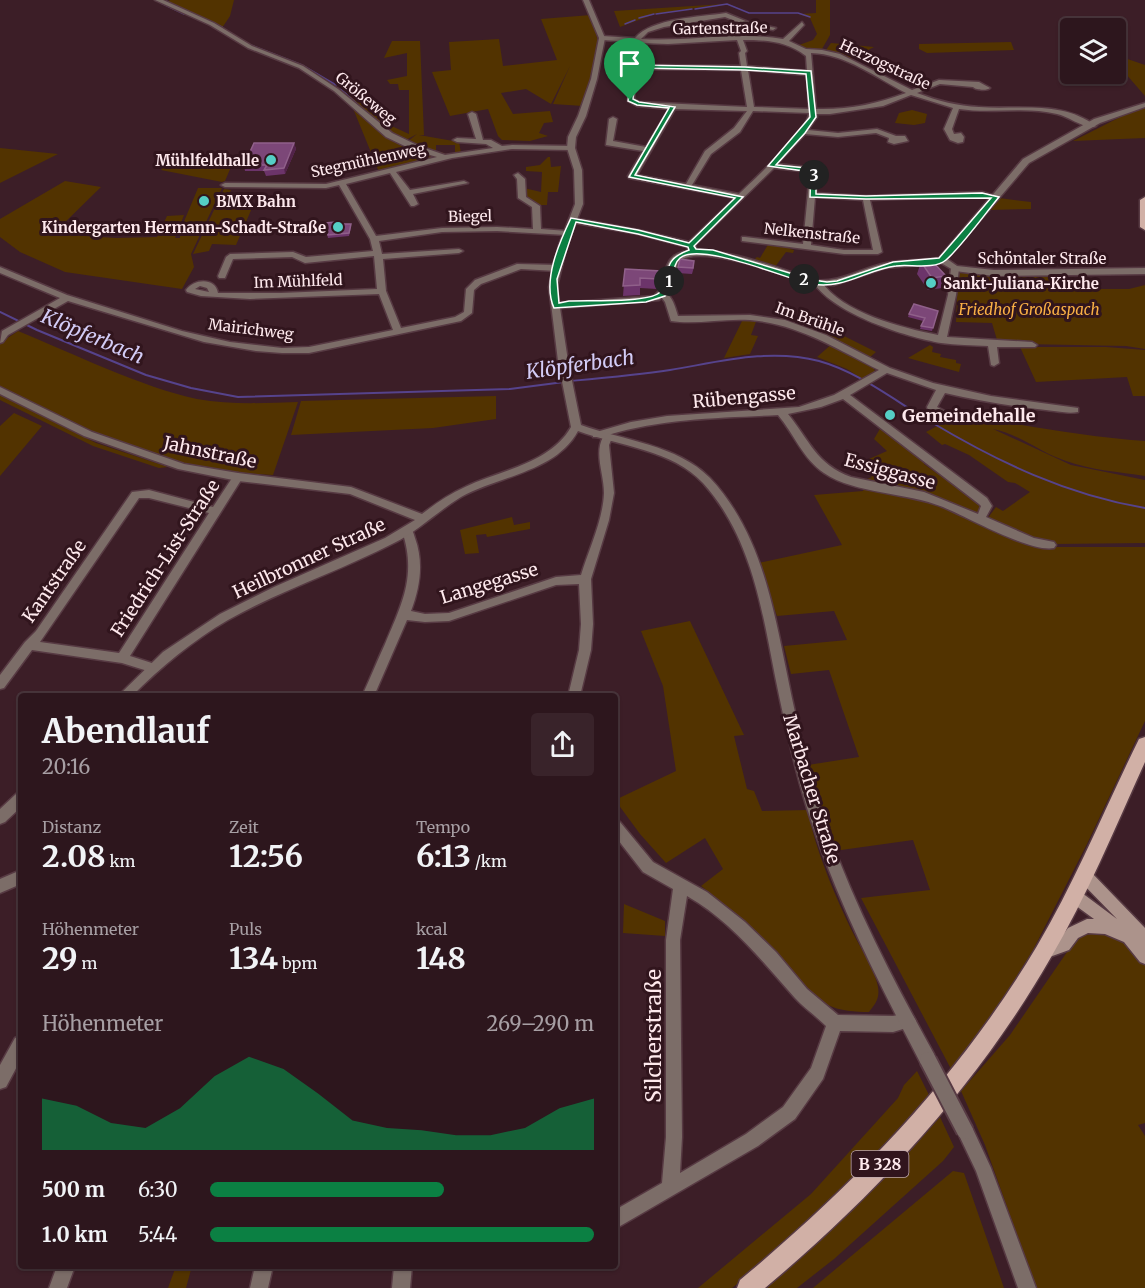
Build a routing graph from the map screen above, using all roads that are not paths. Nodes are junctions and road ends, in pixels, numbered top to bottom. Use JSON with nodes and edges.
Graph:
{"nodes":[{"id":1,"x":158,"y":0,"type":"edge"},
{"id":2,"x":586,"y":0,"type":"edge"},
{"id":3,"x":802,"y":24,"type":"dead end"},
{"id":4,"x":602,"y":38,"type":"junction"},
{"id":5,"x":740,"y":39,"type":"junction"},
{"id":6,"x":759,"y":39,"type":"junction"},
{"id":7,"x":638,"y":41,"type":"junction"},
{"id":8,"x":785,"y":41,"type":"junction"},
{"id":9,"x":806,"y":51,"type":"junction"},
{"id":10,"x":635,"y":67,"type":"junction"},
{"id":11,"x":745,"y":68,"type":"junction"},
{"id":12,"x":809,"y":73,"type":"junction"},
{"id":13,"x":977,"y":85,"type":"dead end"},
{"id":14,"x":910,"y":93,"type":"junction"},
{"id":15,"x":1145,"y":105,"type":"edge"},
{"id":16,"x":957,"y":106,"type":"junction"},
{"id":17,"x":673,"y":107,"type":"junction"},
{"id":18,"x":750,"y":109,"type":"junction"},
{"id":19,"x":998,"y":110,"type":"junction"},
{"id":20,"x":814,"y":112,"type":"junction"},
{"id":21,"x":472,"y":114,"type":"dead end"},
{"id":22,"x":613,"y":119,"type":"dead end"},
{"id":23,"x":1006,"y":121,"type":"dead end"},
{"id":24,"x":1092,"y":126,"type":"junction"},
{"id":25,"x":803,"y":132,"type":"junction"},
{"id":26,"x":895,"y":138,"type":"dead end"},
{"id":27,"x":953,"y":138,"type":"dead end"},
{"id":28,"x":458,"y":140,"type":"dead end"},
{"id":29,"x":480,"y":140,"type":"junction"},
{"id":30,"x":571,"y":148,"type":"junction"},
{"id":31,"x":501,"y":149,"type":"junction"},
{"id":32,"x":647,"y":149,"type":"junction"},
{"id":33,"x":444,"y":157,"type":"junction"},
{"id":34,"x":771,"y":166,"type":"junction"},
{"id":35,"x":392,"y":171,"type":"junction"},
{"id":36,"x":518,"y":175,"type":"dead end"},
{"id":37,"x":341,"y":182,"type":"junction"},
{"id":38,"x":464,"y":183,"type":"dead end"},
{"id":39,"x":225,"y":185,"type":"dead end"},
{"id":40,"x":687,"y":188,"type":"junction"},
{"id":41,"x":408,"y":193,"type":"junction"},
{"id":42,"x":813,"y":195,"type":"junction"},
{"id":43,"x":740,"y":197,"type":"junction"},
{"id":44,"x":996,"y":197,"type":"junction"},
{"id":45,"x":866,"y":198,"type":"junction"},
{"id":46,"x":1145,"y":200,"type":"edge"},
{"id":47,"x":414,"y":204,"type":"dead end"},
{"id":48,"x":573,"y":220,"type":"junction"},
{"id":49,"x":1145,"y":228,"type":"edge"},
{"id":50,"x":536,"y":231,"type":"junction"},
{"id":51,"x":567,"y":233,"type":"junction"},
{"id":52,"x":374,"y":239,"type":"junction"},
{"id":53,"x":745,"y":239,"type":"dead end"},
{"id":54,"x":807,"y":247,"type":"junction"},
{"id":55,"x":692,"y":248,"type":"junction"},
{"id":56,"x":459,"y":252,"type":"dead end"},
{"id":57,"x":378,"y":255,"type":"junction"},
{"id":58,"x":942,"y":260,"type":"junction"},
{"id":59,"x":557,"y":268,"type":"junction"},
{"id":60,"x":955,"y":268,"type":"junction"},
{"id":61,"x":0,"y":270,"type":"edge"},
{"id":62,"x":1124,"y":271,"type":"junction"},
{"id":63,"x":1145,"y":271,"type":"edge"},
{"id":64,"x":222,"y":276,"type":"dead end"},
{"id":65,"x":1145,"y":277,"type":"edge"},
{"id":66,"x":818,"y":283,"type":"junction"},
{"id":67,"x":382,"y":291,"type":"junction"},
{"id":68,"x":214,"y":294,"type":"dead end"},
{"id":69,"x":663,"y":294,"type":"junction"},
{"id":70,"x":67,"y":298,"type":"junction"},
{"id":71,"x":556,"y":306,"type":"junction"},
{"id":72,"x":398,"y":331,"type":"junction"},
{"id":73,"x":2,"y":335,"type":"edge"},
{"id":74,"x":942,"y":340,"type":"junction"},
{"id":75,"x":992,"y":345,"type":"junction"},
{"id":76,"x":1032,"y":345,"type":"dead end"},
{"id":77,"x":994,"y":363,"type":"dead end"},
{"id":78,"x":885,"y":370,"type":"junction"},
{"id":79,"x":942,"y":389,"type":"junction"},
{"id":80,"x":0,"y":390,"type":"edge"},
{"id":81,"x":845,"y":396,"type":"junction"},
{"id":82,"x":1075,"y":410,"type":"dead end"},
{"id":83,"x":781,"y":412,"type":"junction"},
{"id":84,"x":955,"y":420,"type":"dead end"},
{"id":85,"x":576,"y":427,"type":"junction"},
{"id":86,"x":602,"y":437,"type":"junction"},
{"id":87,"x":238,"y":477,"type":"junction"},
{"id":88,"x":215,"y":511,"type":"junction"},
{"id":89,"x":421,"y":518,"type":"junction"},
{"id":90,"x":980,"y":519,"type":"junction"},
{"id":91,"x":406,"y":531,"type":"junction"},
{"id":92,"x":1050,"y":545,"type":"dead end"},
{"id":93,"x":585,"y":579,"type":"junction"},
{"id":94,"x":404,"y":615,"type":"junction"},
{"id":95,"x":29,"y":645,"type":"junction"},
{"id":96,"x":122,"y":658,"type":"junction"},
{"id":97,"x":154,"y":668,"type":"junction"},
{"id":98,"x":0,"y":684,"type":"edge"},
{"id":99,"x":127,"y":693,"type":"edge"},
{"id":100,"x":369,"y":693,"type":"edge"},
{"id":101,"x":575,"y":693,"type":"edge"},
{"id":102,"x":1145,"y":744,"type":"edge"},
{"id":103,"x":18,"y":801,"type":"edge"},
{"id":104,"x":0,"y":818,"type":"edge"},
{"id":105,"x":618,"y":830,"type":"edge"},
{"id":106,"x":1084,"y":875,"type":"junction"},
{"id":107,"x":18,"y":878,"type":"edge"},
{"id":108,"x":0,"y":885,"type":"edge"},
{"id":109,"x":681,"y":885,"type":"junction"},
{"id":110,"x":1073,"y":895,"type":"junction"},
{"id":111,"x":1129,"y":937,"type":"junction"},
{"id":112,"x":1145,"y":938,"type":"edge"},
{"id":113,"x":1044,"y":952,"type":"junction"},
{"id":114,"x":1145,"y":957,"type":"edge"},
{"id":115,"x":908,"y":1021,"type":"junction"},
{"id":116,"x":835,"y":1023,"type":"junction"},
{"id":117,"x":18,"y":1049,"type":"edge"},
{"id":118,"x":0,"y":1081,"type":"edge"},
{"id":119,"x":670,"y":1187,"type":"junction"},
{"id":120,"x":618,"y":1218,"type":"edge"},
{"id":121,"x":65,"y":1269,"type":"edge"},
{"id":122,"x":263,"y":1269,"type":"edge"},
{"id":123,"x":403,"y":1269,"type":"edge"},
{"id":124,"x":58,"y":1288,"type":"edge"},
{"id":125,"x":259,"y":1288,"type":"edge"},
{"id":126,"x":401,"y":1288,"type":"edge"},
{"id":127,"x":748,"y":1288,"type":"edge"},
{"id":128,"x":1026,"y":1288,"type":"edge"}],
"edges":[{"from":1,"to":33,"type":"street","name":"Größeweg"},
{"from":2,"to":4,"type":"street"},
{"from":3,"to":8,"type":"street"},
{"from":4,"to":7,"type":"street","name":"Gartenstraße"},
{"from":4,"to":30,"type":"street"},
{"from":5,"to":6,"type":"street","name":"Gartenstraße"},
{"from":5,"to":7,"type":"street","name":"Gartenstraße"},
{"from":5,"to":11,"type":"street"},
{"from":6,"to":7,"type":"street"},
{"from":6,"to":8,"type":"street","name":"Gartenstraße"},
{"from":7,"to":10,"type":"street"},
{"from":8,"to":9,"type":"street","name":"Gartenstraße"},
{"from":9,"to":12,"type":"street"},
{"from":9,"to":14,"type":"street","name":"Herzogstraße"},
{"from":10,"to":11,"type":"street"},
{"from":10,"to":17,"type":"street"},
{"from":11,"to":12,"type":"street"},
{"from":11,"to":18,"type":"street"},
{"from":12,"to":20,"type":"street"},
{"from":13,"to":14,"type":"street"},
{"from":14,"to":16,"type":"street","name":"Herzogstraße"},
{"from":14,"to":20,"type":"street"},
{"from":15,"to":24,"type":"street"},
{"from":16,"to":19,"type":"street","name":"Herzogstraße"},
{"from":16,"to":27,"type":"street"},
{"from":17,"to":18,"type":"street"},
{"from":17,"to":32,"type":"street"},
{"from":18,"to":20,"type":"street"},
{"from":18,"to":40,"type":"street"},
{"from":19,"to":23,"type":"street"},
{"from":19,"to":24,"type":"street","name":"Herzogstraße"},
{"from":20,"to":25,"type":"street"},
{"from":21,"to":29,"type":"street"},
{"from":22,"to":32,"type":"street"},
{"from":24,"to":44,"type":"street"},
{"from":25,"to":26,"type":"street"},
{"from":25,"to":34,"type":"street"},
{"from":28,"to":29,"type":"street"},
{"from":29,"to":31,"type":"street"},
{"from":30,"to":31,"type":"street","name":"Größeweg"},
{"from":30,"to":48,"type":"street"},
{"from":31,"to":33,"type":"street","name":"Größeweg"},
{"from":32,"to":40,"type":"street"},
{"from":33,"to":35,"type":"street","name":"Stegmühlenweg"},
{"from":34,"to":42,"type":"street"},
{"from":34,"to":43,"type":"street"},
{"from":35,"to":37,"type":"street","name":"Stegmühlenweg"},
{"from":35,"to":41,"type":"street"},
{"from":36,"to":50,"type":"street"},
{"from":37,"to":39,"type":"street","name":"Stegmühlenweg"},
{"from":37,"to":52,"type":"street"},
{"from":38,"to":41,"type":"street"},
{"from":40,"to":43,"type":"street"},
{"from":41,"to":47,"type":"street"},
{"from":42,"to":45,"type":"street"},
{"from":42,"to":54,"type":"street"},
{"from":43,"to":55,"type":"street"},
{"from":44,"to":45,"type":"street"},
{"from":44,"to":58,"type":"street"},
{"from":45,"to":54,"type":"street","name":"Nelkenstraße"},
{"from":46,"to":49,"type":"main road"},
{"from":48,"to":51,"type":"street"},
{"from":48,"to":55,"type":"street"},
{"from":50,"to":51,"type":"street","name":"Biegel"},
{"from":50,"to":52,"type":"street","name":"Biegel"},
{"from":51,"to":59,"type":"street"},
{"from":52,"to":57,"type":"street"},
{"from":53,"to":54,"type":"street","name":"Nelkenstraße"},
{"from":55,"to":66,"type":"street"},
{"from":55,"to":69,"type":"street"},
{"from":56,"to":57,"type":"street"},
{"from":57,"to":64,"type":"street"},
{"from":57,"to":67,"type":"street"},
{"from":58,"to":60,"type":"street","name":"Schöntaler Straße"},
{"from":58,"to":66,"type":"street"},
{"from":59,"to":71,"type":"street"},
{"from":59,"to":72,"type":"street","name":"Mairichweg"},
{"from":60,"to":62,"type":"street","name":"Schöntaler Straße"},
{"from":60,"to":74,"type":"street"},
{"from":61,"to":70,"type":"street","name":"Mairichweg"},
{"from":62,"to":63,"type":"street","name":"Schöntaler Straße"},
{"from":62,"to":65,"type":"street"},
{"from":66,"to":74,"type":"street"},
{"from":67,"to":68,"type":"street","name":"Im Mühlfeld"},
{"from":67,"to":72,"type":"street"},
{"from":69,"to":71,"type":"street"},
{"from":69,"to":78,"type":"street","name":"Im Brühle"},
{"from":70,"to":72,"type":"street","name":"Mairichweg"},
{"from":70,"to":73,"type":"street"},
{"from":71,"to":85,"type":"street"},
{"from":74,"to":75,"type":"street"},
{"from":75,"to":76,"type":"street"},
{"from":75,"to":77,"type":"street"},
{"from":78,"to":79,"type":"street"},
{"from":78,"to":81,"type":"street","name":"Rübengasse"},
{"from":79,"to":82,"type":"street"},
{"from":79,"to":84,"type":"street"},
{"from":80,"to":87,"type":"street","name":"Jahnstraße"},
{"from":81,"to":83,"type":"street","name":"Rübengasse"},
{"from":81,"to":90,"type":"street"},
{"from":83,"to":86,"type":"street","name":"Rübengasse"},
{"from":83,"to":90,"type":"street","name":"Essiggasse"},
{"from":85,"to":86,"type":"street","name":"Marbacher Straße"},
{"from":85,"to":89,"type":"street","name":"Heilbronner Straße"},
{"from":86,"to":93,"type":"street"},
{"from":86,"to":115,"type":"street","name":"Marbacher Straße"},
{"from":87,"to":88,"type":"street","name":"Friedrich-List-Straße"},
{"from":87,"to":89,"type":"street","name":"Jahnstraße"},
{"from":88,"to":95,"type":"street","name":"Kantstraße"},
{"from":88,"to":96,"type":"street","name":"Friedrich-List-Straße"},
{"from":89,"to":91,"type":"street","name":"Heilbronner Straße"},
{"from":90,"to":92,"type":"street","name":"Essiggasse"},
{"from":91,"to":94,"type":"street"},
{"from":91,"to":97,"type":"street","name":"Heilbronner Straße"},
{"from":93,"to":94,"type":"street","name":"Langegasse"},
{"from":93,"to":101,"type":"street"},
{"from":94,"to":100,"type":"street"},
{"from":95,"to":96,"type":"street"},
{"from":95,"to":98,"type":"street","name":"Kantstraße"},
{"from":96,"to":97,"type":"street"},
{"from":97,"to":99,"type":"street","name":"Heilbronner Straße"},
{"from":102,"to":106,"type":"main road","number":"B 328"},
{"from":103,"to":104,"type":"street"},
{"from":105,"to":109,"type":"street"},
{"from":106,"to":110,"type":"main road","number":"B 328"},
{"from":106,"to":112,"type":"main road"},
{"from":107,"to":108,"type":"street"},
{"from":109,"to":116,"type":"street"},
{"from":109,"to":119,"type":"street","name":"Silcherstraße"},
{"from":110,"to":111,"type":"main road"},
{"from":110,"to":113,"type":"main road","number":"B 328"},
{"from":111,"to":113,"type":"main road"},
{"from":111,"to":114,"type":"main road"},
{"from":113,"to":127,"type":"main road","number":"B 328"},
{"from":115,"to":116,"type":"street"},
{"from":115,"to":128,"type":"street","name":"Marbacher Straße","bridge":true},
{"from":116,"to":119,"type":"street"},
{"from":117,"to":118,"type":"street"},
{"from":119,"to":120,"type":"street"},
{"from":121,"to":124,"type":"street"},
{"from":122,"to":125,"type":"street"},
{"from":123,"to":126,"type":"street"}]}
